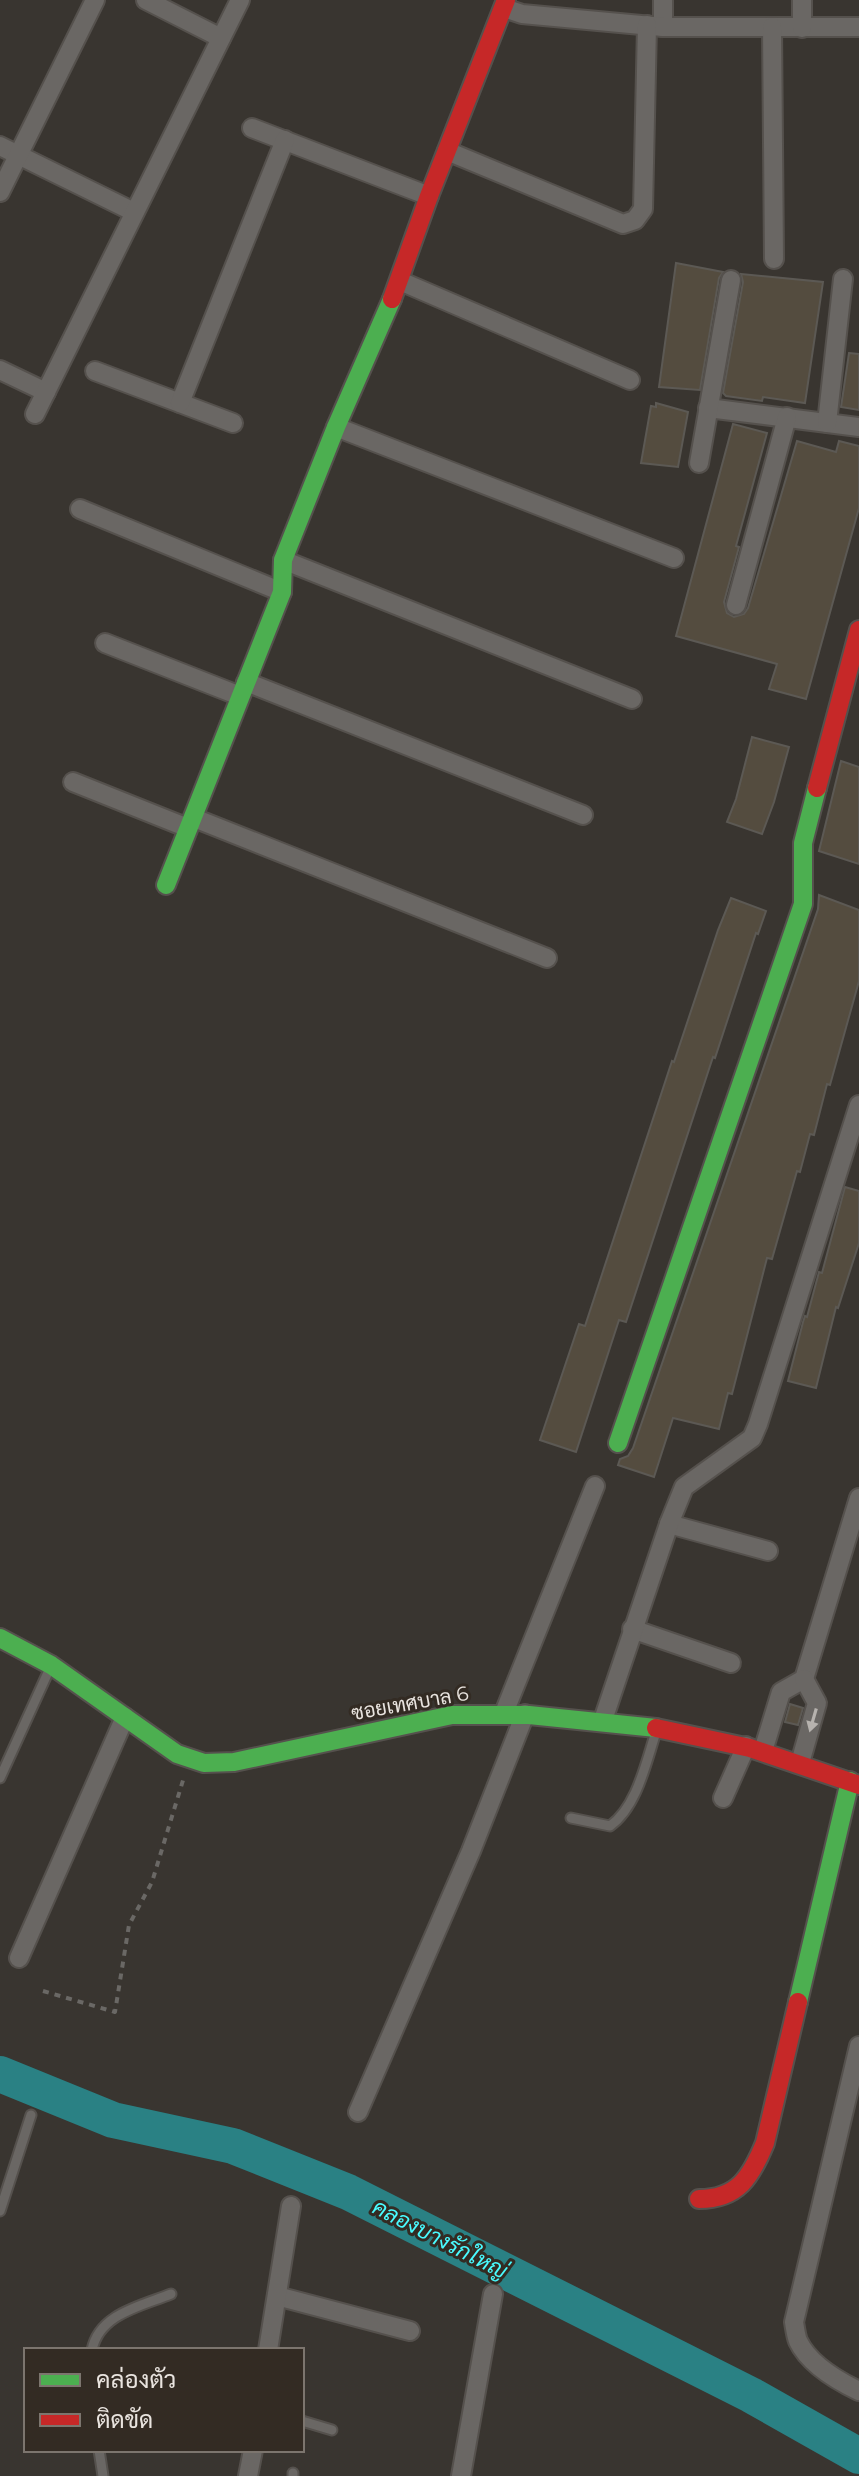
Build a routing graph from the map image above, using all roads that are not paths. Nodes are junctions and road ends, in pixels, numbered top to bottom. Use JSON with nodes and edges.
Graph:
{"nodes":[{"id":1,"x":95,"y":0,"type":"edge"},
{"id":2,"x":146,"y":0,"type":"edge"},
{"id":3,"x":240,"y":0,"type":"edge"},
{"id":4,"x":663,"y":0,"type":"edge"},
{"id":5,"x":802,"y":0,"type":"edge"},
{"id":6,"x":505,"y":4,"type":"edge"},
{"id":7,"x":655,"y":26,"type":"junction"},
{"id":8,"x":772,"y":27,"type":"junction"},
{"id":9,"x":859,"y":27,"type":"edge"},
{"id":10,"x":802,"y":28,"type":"junction"},
{"id":11,"x":221,"y":38,"type":"junction"},
{"id":12,"x":252,"y":128,"type":"dead end"},
{"id":13,"x":285,"y":140,"type":"junction"},
{"id":14,"x":0,"y":146,"type":"edge"},
{"id":15,"x":447,"y":151,"type":"junction"},
{"id":16,"x":18,"y":155,"type":"junction"},
{"id":17,"x":0,"y":192,"type":"edge"},
{"id":18,"x":429,"y":196,"type":"junction"},
{"id":19,"x":134,"y":212,"type":"junction"},
{"id":20,"x":774,"y":259,"type":"dead end"},
{"id":21,"x":843,"y":279,"type":"dead end"},
{"id":22,"x":731,"y":280,"type":"dead end"},
{"id":23,"x":400,"y":281,"type":"junction"},
{"id":24,"x":0,"y":370,"type":"edge"},
{"id":25,"x":95,"y":371,"type":"dead end"},
{"id":26,"x":630,"y":380,"type":"dead end"},
{"id":27,"x":46,"y":392,"type":"junction"},
{"id":28,"x":180,"y":403,"type":"junction"},
{"id":29,"x":708,"y":408,"type":"junction"},
{"id":30,"x":35,"y":414,"type":"dead end"},
{"id":31,"x":787,"y":417,"type":"junction"},
{"id":32,"x":233,"y":423,"type":"dead end"},
{"id":33,"x":827,"y":423,"type":"junction"},
{"id":34,"x":336,"y":427,"type":"junction"},
{"id":35,"x":859,"y":427,"type":"edge"},
{"id":36,"x":699,"y":463,"type":"dead end"},
{"id":37,"x":80,"y":509,"type":"dead end"},
{"id":38,"x":674,"y":558,"type":"dead end"},
{"id":39,"x":283,"y":560,"type":"junction"},
{"id":40,"x":282,"y":592,"type":"junction"},
{"id":41,"x":736,"y":605,"type":"dead end"},
{"id":42,"x":859,"y":630,"type":"edge"},
{"id":43,"x":105,"y":643,"type":"dead end"},
{"id":44,"x":243,"y":689,"type":"junction"},
{"id":45,"x":632,"y":699,"type":"dead end"},
{"id":46,"x":73,"y":782,"type":"dead end"},
{"id":47,"x":583,"y":815,"type":"dead end"},
{"id":48,"x":191,"y":823,"type":"junction"},
{"id":49,"x":166,"y":885,"type":"dead end"},
{"id":50,"x":547,"y":958,"type":"dead end"},
{"id":51,"x":859,"y":1105,"type":"edge"},
{"id":52,"x":618,"y":1443,"type":"dead end"},
{"id":53,"x":595,"y":1486,"type":"dead end"},
{"id":54,"x":859,"y":1498,"type":"edge"},
{"id":55,"x":669,"y":1524,"type":"junction"},
{"id":56,"x":768,"y":1551,"type":"dead end"},
{"id":57,"x":632,"y":1629,"type":"junction"},
{"id":58,"x":0,"y":1638,"type":"edge"},
{"id":59,"x":731,"y":1663,"type":"dead end"},
{"id":60,"x":51,"y":1665,"type":"junction"},
{"id":61,"x":804,"y":1679,"type":"junction"},
{"id":62,"x":504,"y":1713,"type":"junction"},
{"id":63,"x":525,"y":1714,"type":"junction"},
{"id":64,"x":125,"y":1717,"type":"junction"},
{"id":65,"x":603,"y":1720,"type":"junction"},
{"id":66,"x":658,"y":1728,"type":"junction"},
{"id":67,"x":754,"y":1749,"type":"junction"},
{"id":68,"x":800,"y":1763,"type":"junction"},
{"id":69,"x":0,"y":1778,"type":"edge"},
{"id":70,"x":855,"y":1783,"type":"edge"},
{"id":71,"x":723,"y":1798,"type":"dead end"},
{"id":72,"x":571,"y":1818,"type":"dead end"},
{"id":73,"x":19,"y":1958,"type":"dead end"},
{"id":74,"x":859,"y":2046,"type":"edge"},
{"id":75,"x":358,"y":2112,"type":"dead end"},
{"id":76,"x":31,"y":2115,"type":"dead end"},
{"id":77,"x":699,"y":2199,"type":"dead end"},
{"id":78,"x":291,"y":2206,"type":"dead end"},
{"id":79,"x":0,"y":2211,"type":"edge"},
{"id":80,"x":171,"y":2294,"type":"dead end"},
{"id":81,"x":493,"y":2294,"type":"dead end"},
{"id":82,"x":277,"y":2296,"type":"junction"},
{"id":83,"x":410,"y":2331,"type":"dead end"},
{"id":84,"x":92,"y":2348,"type":"edge"},
{"id":85,"x":268,"y":2348,"type":"edge"},
{"id":86,"x":859,"y":2391,"type":"edge"},
{"id":87,"x":304,"y":2422,"type":"edge"},
{"id":88,"x":332,"y":2430,"type":"dead end"},
{"id":89,"x":99,"y":2452,"type":"edge"},
{"id":90,"x":253,"y":2452,"type":"edge"},
{"id":91,"x":103,"y":2476,"type":"edge"},
{"id":92,"x":248,"y":2476,"type":"edge"},
{"id":93,"x":461,"y":2476,"type":"edge"}],
"edges":[{"from":1,"to":16,"type":"street"},
{"from":2,"to":11,"type":"street"},
{"from":3,"to":11,"type":"street"},
{"from":4,"to":7,"type":"street"},
{"from":5,"to":10,"type":"street"},
{"from":6,"to":7,"type":"street"},
{"from":6,"to":15,"type":"street"},
{"from":7,"to":8,"type":"street"},
{"from":7,"to":15,"type":"street"},
{"from":8,"to":10,"type":"street"},
{"from":8,"to":20,"type":"street"},
{"from":9,"to":10,"type":"street"},
{"from":11,"to":19,"type":"street"},
{"from":12,"to":13,"type":"street"},
{"from":13,"to":18,"type":"street"},
{"from":13,"to":28,"type":"street"},
{"from":14,"to":16,"type":"street"},
{"from":15,"to":18,"type":"street"},
{"from":16,"to":17,"type":"street"},
{"from":16,"to":19,"type":"street"},
{"from":18,"to":23,"type":"street"},
{"from":19,"to":27,"type":"street"},
{"from":21,"to":33,"type":"street"},
{"from":22,"to":29,"type":"street"},
{"from":23,"to":26,"type":"street"},
{"from":23,"to":34,"type":"street"},
{"from":24,"to":27,"type":"street"},
{"from":25,"to":28,"type":"street"},
{"from":27,"to":30,"type":"street"},
{"from":28,"to":32,"type":"street"},
{"from":29,"to":31,"type":"street"},
{"from":29,"to":36,"type":"street"},
{"from":31,"to":33,"type":"street"},
{"from":31,"to":41,"type":"street"},
{"from":33,"to":35,"type":"street"},
{"from":34,"to":38,"type":"street"},
{"from":34,"to":39,"type":"street"},
{"from":37,"to":40,"type":"street"},
{"from":39,"to":40,"type":"street"},
{"from":39,"to":45,"type":"street"},
{"from":40,"to":44,"type":"street"},
{"from":42,"to":52,"type":"street"},
{"from":43,"to":44,"type":"street"},
{"from":44,"to":47,"type":"street"},
{"from":44,"to":48,"type":"street"},
{"from":46,"to":48,"type":"street"},
{"from":48,"to":49,"type":"street"},
{"from":48,"to":50,"type":"street"},
{"from":51,"to":55,"type":"street"},
{"from":53,"to":62,"type":"street"},
{"from":54,"to":61,"type":"street"},
{"from":55,"to":56,"type":"street"},
{"from":55,"to":57,"type":"street"},
{"from":57,"to":59,"type":"street"},
{"from":57,"to":65,"type":"street"},
{"from":58,"to":60,"type":"street","name":"ซอยเทศบาล 6"},
{"from":60,"to":64,"type":"street","name":"ซอยเทศบาล 6"},
{"from":60,"to":69,"type":"lane"},
{"from":61,"to":67,"type":"street"},
{"from":61,"to":68,"type":"street","one_way":true},
{"from":62,"to":63,"type":"street","name":"ซอยเทศบาล 6"},
{"from":62,"to":64,"type":"street","name":"ซอยเทศบาล 6"},
{"from":63,"to":65,"type":"street","name":"ซอยเทศบาล 6"},
{"from":63,"to":75,"type":"street"},
{"from":64,"to":73,"type":"street"},
{"from":65,"to":66,"type":"street","name":"ซอยเทศบาล 6"},
{"from":66,"to":67,"type":"street","name":"ซอยเทศบาล 6"},
{"from":66,"to":72,"type":"lane"},
{"from":67,"to":68,"type":"street","name":"ซอยเทศบาล 6"},
{"from":67,"to":71,"type":"street"},
{"from":68,"to":70,"type":"street","name":"ซอยเทศบาล 6"},
{"from":70,"to":77,"type":"street"},
{"from":74,"to":86,"type":"street"},
{"from":76,"to":79,"type":"lane"},
{"from":78,"to":82,"type":"street"},
{"from":80,"to":84,"type":"lane"},
{"from":81,"to":93,"type":"street"},
{"from":82,"to":83,"type":"street"},
{"from":82,"to":85,"type":"street"},
{"from":87,"to":88,"type":"lane"},
{"from":89,"to":91,"type":"lane"},
{"from":90,"to":92,"type":"street"}]}
